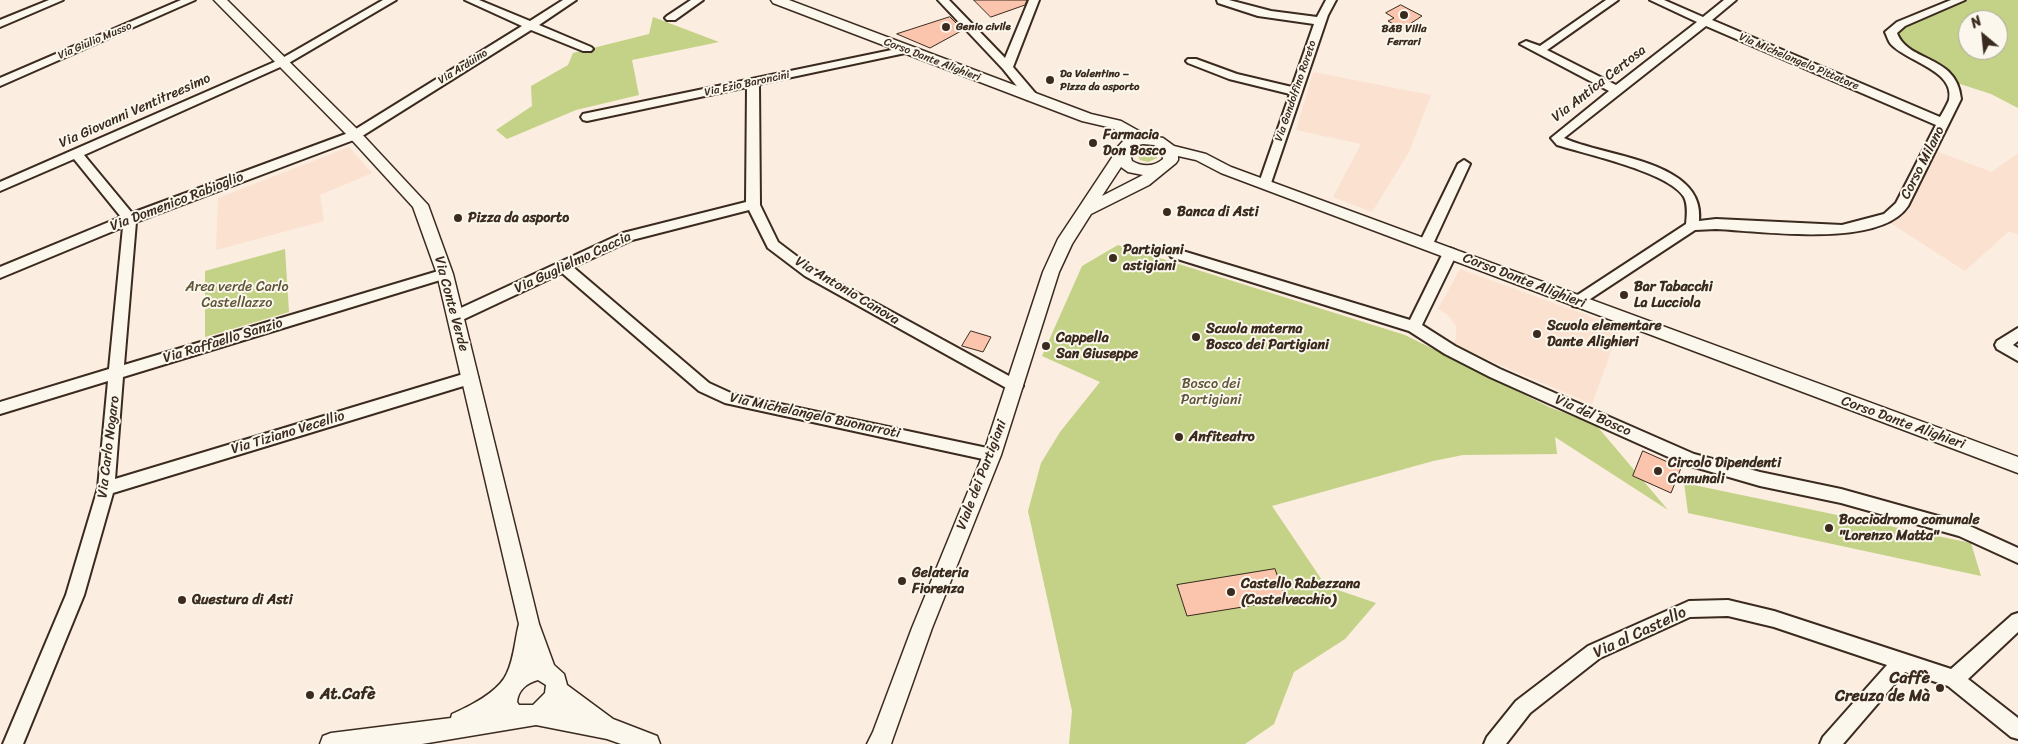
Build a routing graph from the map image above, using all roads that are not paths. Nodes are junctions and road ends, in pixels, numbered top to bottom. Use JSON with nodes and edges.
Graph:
{"nodes":[{"id":1,"x":58,"y":0,"type":"edge"},
{"id":2,"x":190,"y":0,"type":"edge"},
{"id":3,"x":220,"y":0,"type":"edge"},
{"id":4,"x":373,"y":0,"type":"edge"},
{"id":5,"x":391,"y":0,"type":"edge"},
{"id":6,"x":470,"y":0,"type":"edge"},
{"id":7,"x":571,"y":0,"type":"edge"},
{"id":8,"x":698,"y":0,"type":"edge"},
{"id":9,"x":777,"y":0,"type":"edge"},
{"id":10,"x":942,"y":0,"type":"edge"},
{"id":11,"x":1034,"y":0,"type":"edge"},
{"id":12,"x":1331,"y":0,"type":"edge"},
{"id":13,"x":1613,"y":0,"type":"edge"},
{"id":14,"x":1655,"y":0,"type":"edge"},
{"id":15,"x":1732,"y":0,"type":"edge"},
{"id":16,"x":1960,"y":0,"type":"edge"},
{"id":17,"x":1222,"y":1,"type":"edge"},
{"id":18,"x":671,"y":18,"type":"dead end"},
{"id":19,"x":1320,"y":22,"type":"junction"},
{"id":20,"x":1704,"y":22,"type":"junction"},
{"id":21,"x":0,"y":24,"type":"edge"},
{"id":22,"x":531,"y":26,"type":"junction"},
{"id":23,"x":1526,"y":44,"type":"dead end"},
{"id":24,"x":1545,"y":47,"type":"dead end"},
{"id":25,"x":587,"y":50,"type":"dead end"},
{"id":26,"x":906,"y":50,"type":"junction"},
{"id":27,"x":279,"y":59,"type":"junction"},
{"id":28,"x":1192,"y":61,"type":"dead end"},
{"id":29,"x":1007,"y":67,"type":"junction"},
{"id":30,"x":0,"y":82,"type":"edge"},
{"id":31,"x":753,"y":83,"type":"junction"},
{"id":32,"x":1617,"y":90,"type":"junction"},
{"id":33,"x":1296,"y":92,"type":"junction"},
{"id":34,"x":1032,"y":97,"type":"junction"},
{"id":35,"x":587,"y":117,"type":"dead end"},
{"id":36,"x":1087,"y":118,"type":"junction"},
{"id":37,"x":1943,"y":123,"type":"junction"},
{"id":38,"x":355,"y":135,"type":"junction"},
{"id":39,"x":1142,"y":139,"type":"junction"},
{"id":40,"x":1123,"y":150,"type":"junction"},
{"id":41,"x":76,"y":153,"type":"junction"},
{"id":42,"x":1165,"y":161,"type":"junction"},
{"id":43,"x":1464,"y":164,"type":"dead end"},
{"id":44,"x":1265,"y":183,"type":"junction"},
{"id":45,"x":0,"y":187,"type":"edge"},
{"id":46,"x":753,"y":205,"type":"junction"},
{"id":47,"x":1082,"y":213,"type":"junction"},
{"id":48,"x":130,"y":219,"type":"junction"},
{"id":49,"x":1692,"y":226,"type":"junction"},
{"id":50,"x":1426,"y":244,"type":"junction"},
{"id":51,"x":1450,"y":253,"type":"junction"},
{"id":52,"x":1176,"y":254,"type":"dead end"},
{"id":53,"x":564,"y":266,"type":"junction"},
{"id":54,"x":0,"y":273,"type":"edge"},
{"id":55,"x":445,"y":274,"type":"junction"},
{"id":56,"x":1578,"y":302,"type":"junction"},
{"id":57,"x":456,"y":317,"type":"junction"},
{"id":58,"x":1414,"y":327,"type":"junction"},
{"id":59,"x":2018,"y":333,"type":"edge"},
{"id":60,"x":2018,"y":355,"type":"edge"},
{"id":61,"x":118,"y":373,"type":"junction"},
{"id":62,"x":470,"y":378,"type":"junction"},
{"id":63,"x":1015,"y":386,"type":"junction"},
{"id":64,"x":0,"y":408,"type":"edge"},
{"id":65,"x":992,"y":455,"type":"junction"},
{"id":66,"x":2018,"y":465,"type":"edge"},
{"id":67,"x":106,"y":488,"type":"junction"},
{"id":68,"x":2018,"y":556,"type":"edge"},
{"id":69,"x":2018,"y":620,"type":"edge"},
{"id":70,"x":529,"y":624,"type":"junction"},
{"id":71,"x":1902,"y":662,"type":"junction"},
{"id":72,"x":544,"y":671,"type":"junction"},
{"id":73,"x":1954,"y":679,"type":"junction"},
{"id":74,"x":513,"y":684,"type":"junction"},
{"id":75,"x":557,"y":690,"type":"junction"},
{"id":76,"x":528,"y":716,"type":"junction"},
{"id":77,"x":2015,"y":725,"type":"edge"},
{"id":78,"x":607,"y":728,"type":"junction"},
{"id":79,"x":440,"y":731,"type":"junction"},
{"id":80,"x":881,"y":742,"type":"edge"},
{"id":81,"x":13,"y":744,"type":"edge"},
{"id":82,"x":331,"y":744,"type":"edge"},
{"id":83,"x":649,"y":744,"type":"edge"},
{"id":84,"x":1494,"y":744,"type":"edge"},
{"id":85,"x":1830,"y":744,"type":"edge"}],
"edges":[{"from":1,"to":21,"type":"street"},
{"from":2,"to":30,"type":"street","name":"Via Giulio Musso"},
{"from":3,"to":27,"type":"street","name":"Via Conte Verde"},
{"from":4,"to":27,"type":"street"},
{"from":5,"to":27,"type":"street"},
{"from":6,"to":22,"type":"street"},
{"from":7,"to":22,"type":"street","name":"Via Arduino"},
{"from":8,"to":18,"type":"street"},
{"from":9,"to":26,"type":"street","name":"Corso Dante Alighieri"},
{"from":10,"to":29,"type":"street"},
{"from":11,"to":29,"type":"street"},
{"from":12,"to":19,"type":"street","name":"Via Gandolfino Roreto"},
{"from":13,"to":24,"type":"street"},
{"from":14,"to":20,"type":"street","name":"Via Michelangelo Pittatore"},
{"from":15,"to":20,"type":"street","name":"Via Antica Certosa"},
{"from":16,"to":37,"type":"street","name":"Corso Milano"},
{"from":17,"to":19,"type":"street"},
{"from":19,"to":33,"type":"street","name":"Via Gandolfino Roreto"},
{"from":20,"to":32,"type":"street","name":"Via Antica Certosa"},
{"from":20,"to":37,"type":"street","name":"Via Michelangelo Pittatore"},
{"from":22,"to":25,"type":"street"},
{"from":22,"to":38,"type":"street","name":"Via Arduino"},
{"from":23,"to":32,"type":"street"},
{"from":26,"to":31,"type":"street","name":"Via Ezio Baroncini"},
{"from":26,"to":34,"type":"street","name":"Corso Dante Alighieri"},
{"from":27,"to":38,"type":"street","name":"Via Conte Verde"},
{"from":27,"to":41,"type":"street","name":"Via Giovanni Ventitreesimo"},
{"from":28,"to":33,"type":"street"},
{"from":29,"to":34,"type":"street"},
{"from":31,"to":35,"type":"street","name":"Via Ezio Baroncini"},
{"from":31,"to":46,"type":"street","name":"Via Antonio Canova"},
{"from":32,"to":49,"type":"street","name":"Via Antica Certosa"},
{"from":33,"to":44,"type":"street","name":"Via Gandolfino Roreto"},
{"from":34,"to":36,"type":"street","name":"Corso Dante Alighieri"},
{"from":36,"to":39,"type":"street","name":"Corso Dante Alighieri"},
{"from":36,"to":40,"type":"street","name":"Corso Dante Alighieri"},
{"from":37,"to":49,"type":"street","name":"Corso Milano"},
{"from":38,"to":48,"type":"street","name":"Via Domenico Rabioglio"},
{"from":38,"to":55,"type":"street","name":"Via Conte Verde"},
{"from":39,"to":40,"type":"street"},
{"from":39,"to":42,"type":"street"},
{"from":40,"to":42,"type":"street"},
{"from":40,"to":47,"type":"street","name":"Viale dei Partigiani"},
{"from":41,"to":45,"type":"street","name":"Via Giovanni Ventitreesimo"},
{"from":41,"to":48,"type":"street"},
{"from":42,"to":44,"type":"street","name":"Corso Dante Alighieri"},
{"from":42,"to":47,"type":"street","name":"Viale dei Partigiani"},
{"from":43,"to":50,"type":"street"},
{"from":44,"to":50,"type":"street","name":"Corso Dante Alighieri"},
{"from":46,"to":53,"type":"street","name":"Via Guglielmo Caccia"},
{"from":46,"to":63,"type":"street","name":"Via Antonio Canova"},
{"from":47,"to":63,"type":"street","name":"Viale dei Partigiani"},
{"from":48,"to":54,"type":"street","name":"Via Domenico Rabioglio"},
{"from":48,"to":61,"type":"street","name":"Via Carlo Nogaro"},
{"from":49,"to":56,"type":"street","name":"Corso Milano"},
{"from":50,"to":51,"type":"street","name":"Corso Dante Alighieri"},
{"from":51,"to":56,"type":"street","name":"Corso Dante Alighieri"},
{"from":51,"to":58,"type":"street"},
{"from":52,"to":58,"type":"street","name":"Via del Bosco"},
{"from":53,"to":57,"type":"street","name":"Via Guglielmo Caccia"},
{"from":53,"to":65,"type":"street","name":"Via Michelangelo Buonarroti"},
{"from":55,"to":57,"type":"street","name":"Via Conte Verde"},
{"from":55,"to":61,"type":"street","name":"Via Raffaello Sanzio"},
{"from":56,"to":66,"type":"street","name":"Corso Dante Alighieri"},
{"from":57,"to":62,"type":"street","name":"Via Conte Verde"},
{"from":58,"to":68,"type":"street","name":"Via del Bosco"},
{"from":59,"to":60,"type":"street"},
{"from":61,"to":64,"type":"street","name":"Via Raffaello Sanzio"},
{"from":61,"to":67,"type":"street","name":"Via Carlo Nogaro"},
{"from":62,"to":67,"type":"street","name":"Via Tiziano Vecellio"},
{"from":62,"to":70,"type":"street","name":"Via Conte Verde"},
{"from":63,"to":65,"type":"street","name":"Viale dei Partigiani"},
{"from":65,"to":80,"type":"street","name":"Viale dei Partigiani"},
{"from":67,"to":81,"type":"street","name":"Via Carlo Nogaro"},
{"from":69,"to":73,"type":"street"},
{"from":70,"to":72,"type":"street","name":"Via Conte Verde"},
{"from":70,"to":74,"type":"street","name":"Via Conte Verde"},
{"from":71,"to":73,"type":"street","name":"Via al Castello"},
{"from":71,"to":84,"type":"street","name":"Via al Castello"},
{"from":71,"to":85,"type":"street"},
{"from":72,"to":74,"type":"street"},
{"from":72,"to":75,"type":"street","name":"Via Conte Verde"},
{"from":73,"to":77,"type":"street","name":"Via al Castello"},
{"from":74,"to":76,"type":"street","name":"Via Conte Verde"},
{"from":74,"to":79,"type":"street"},
{"from":75,"to":76,"type":"street"},
{"from":75,"to":78,"type":"street","name":"Via Conte Verde"},
{"from":76,"to":78,"type":"street","name":"Via Conte Verde"},
{"from":76,"to":79,"type":"street"},
{"from":78,"to":83,"type":"street","name":"Via Conte Verde"},
{"from":79,"to":82,"type":"street"}]}
